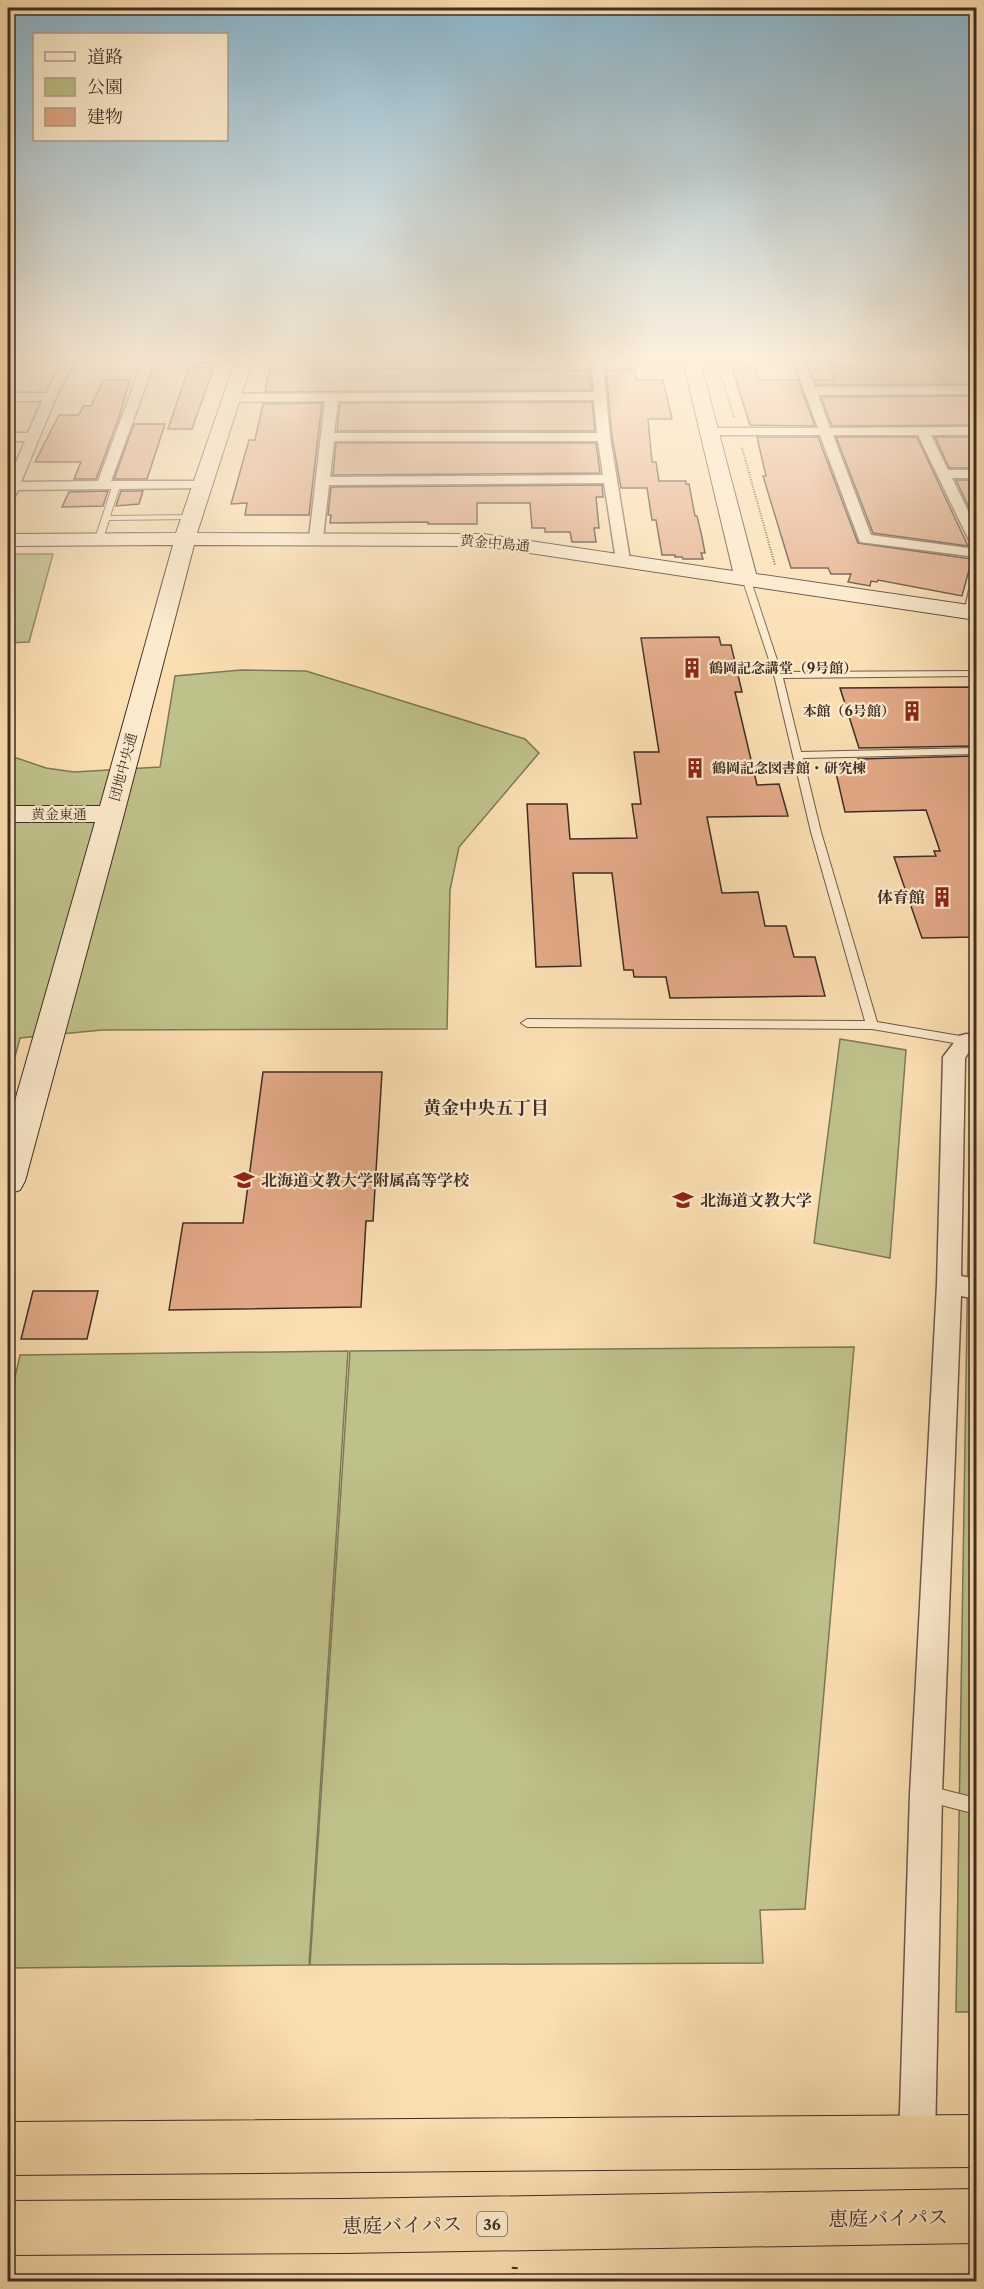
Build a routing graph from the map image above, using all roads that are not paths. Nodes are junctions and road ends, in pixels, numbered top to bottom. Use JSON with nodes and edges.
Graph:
{"nodes":[{"id":1,"x":21,"y":462,"type":"edge"},
{"id":2,"x":118,"y":462,"type":"edge"},
{"id":3,"x":210,"y":462,"type":"edge"},
{"id":4,"x":324,"y":462,"type":"edge"},
{"id":5,"x":608,"y":462,"type":"edge"},
{"id":6,"x":717,"y":462,"type":"edge"},
{"id":7,"x":837,"y":462,"type":"edge"},
{"id":8,"x":938,"y":462,"type":"edge"},
{"id":9,"x":944,"y":474,"type":"junction"},
{"id":10,"x":976,"y":474,"type":"edge"},
{"id":11,"x":610,"y":479,"type":"junction"},
{"id":12,"x":322,"y":481,"type":"junction"},
{"id":13,"x":202,"y":485,"type":"junction"},
{"id":14,"x":110,"y":486,"type":"junction"},
{"id":15,"x":9,"y":490,"type":"edge"},
{"id":16,"x":106,"y":518,"type":"junction"},
{"id":17,"x":972,"y":520,"type":"edge"},
{"id":18,"x":188,"y":528,"type":"junction"},
{"id":19,"x":316,"y":538,"type":"junction"},
{"id":20,"x":99,"y":539,"type":"junction"},
{"id":21,"x":8,"y":540,"type":"edge"},
{"id":22,"x":976,"y":540,"type":"edge"},
{"id":23,"x":976,"y":554,"type":"edge"},
{"id":24,"x":623,"y":560,"type":"junction"},
{"id":25,"x":746,"y":578,"type":"junction"},
{"id":26,"x":976,"y":591,"type":"edge"},
{"id":27,"x":974,"y":613,"type":"edge"},
{"id":28,"x":976,"y":673,"type":"edge"},
{"id":29,"x":778,"y":675,"type":"junction"},
{"id":30,"x":976,"y":751,"type":"edge"},
{"id":31,"x":797,"y":755,"type":"junction"},
{"id":32,"x":8,"y":814,"type":"edge"},
{"id":33,"x":111,"y":814,"type":"junction"},
{"id":34,"x":527,"y":1023,"type":"dead end"},
{"id":35,"x":872,"y":1025,"type":"junction"},
{"id":36,"x":971,"y":1041,"type":"edge"},
{"id":37,"x":19,"y":1099,"type":"edge"},
{"id":38,"x":8,"y":1181,"type":"edge"},
{"id":39,"x":963,"y":1287,"type":"edge"},
{"id":40,"x":926,"y":1794,"type":"junction"},
{"id":41,"x":976,"y":1806,"type":"edge"},
{"id":42,"x":976,"y":2141,"type":"edge"},
{"id":43,"x":917,"y":2142,"type":"junction"},
{"id":44,"x":8,"y":2149,"type":"edge"},
{"id":45,"x":976,"y":2216,"type":"edge"},
{"id":46,"x":8,"y":2228,"type":"edge"}],
"edges":[{"from":1,"to":15,"type":"street"},
{"from":2,"to":14,"type":"street"},
{"from":3,"to":13,"type":"street","name":"団地中央通"},
{"from":4,"to":12,"type":"street"},
{"from":5,"to":11,"type":"street"},
{"from":6,"to":25,"type":"street"},
{"from":7,"to":23,"type":"street"},
{"from":8,"to":9,"type":"street"},
{"from":9,"to":10,"type":"street"},
{"from":9,"to":17,"type":"street"},
{"from":11,"to":12,"type":"street"},
{"from":11,"to":24,"type":"street"},
{"from":12,"to":19,"type":"street"},
{"from":13,"to":14,"type":"street"},
{"from":13,"to":18,"type":"street","name":"団地中央通"},
{"from":14,"to":15,"type":"street"},
{"from":14,"to":16,"type":"lane"},
{"from":16,"to":18,"type":"lane"},
{"from":16,"to":20,"type":"lane"},
{"from":17,"to":22,"type":"street"},
{"from":18,"to":19,"type":"street","name":"黄金中島通"},
{"from":18,"to":20,"type":"street","name":"黄金中島通"},
{"from":18,"to":33,"type":"street","name":"団地中央通"},
{"from":19,"to":24,"type":"street","name":"黄金中島通"},
{"from":20,"to":21,"type":"street","name":"黄金中島通"},
{"from":24,"to":25,"type":"street","name":"黄金中島通"},
{"from":25,"to":27,"type":"street","name":"黄金中島通"},
{"from":25,"to":29,"type":"lane"},
{"from":26,"to":27,"type":"street"},
{"from":28,"to":29,"type":"lane"},
{"from":29,"to":31,"type":"lane"},
{"from":30,"to":31,"type":"lane"},
{"from":31,"to":35,"type":"lane"},
{"from":32,"to":33,"type":"street","name":"黄金東通"},
{"from":33,"to":37,"type":"street","name":"団地中央通"},
{"from":34,"to":35,"type":"lane"},
{"from":35,"to":36,"type":"lane"},
{"from":36,"to":39,"type":"street"},
{"from":37,"to":38,"type":"street","name":"団地中央通"},
{"from":39,"to":40,"type":"street"},
{"from":40,"to":41,"type":"lane"},
{"from":40,"to":43,"type":"street"},
{"from":42,"to":43,"type":"highway"},
{"from":43,"to":44,"type":"highway"},
{"from":45,"to":46,"type":"highway","name":"恵庭バイパス","number":"36"}]}
